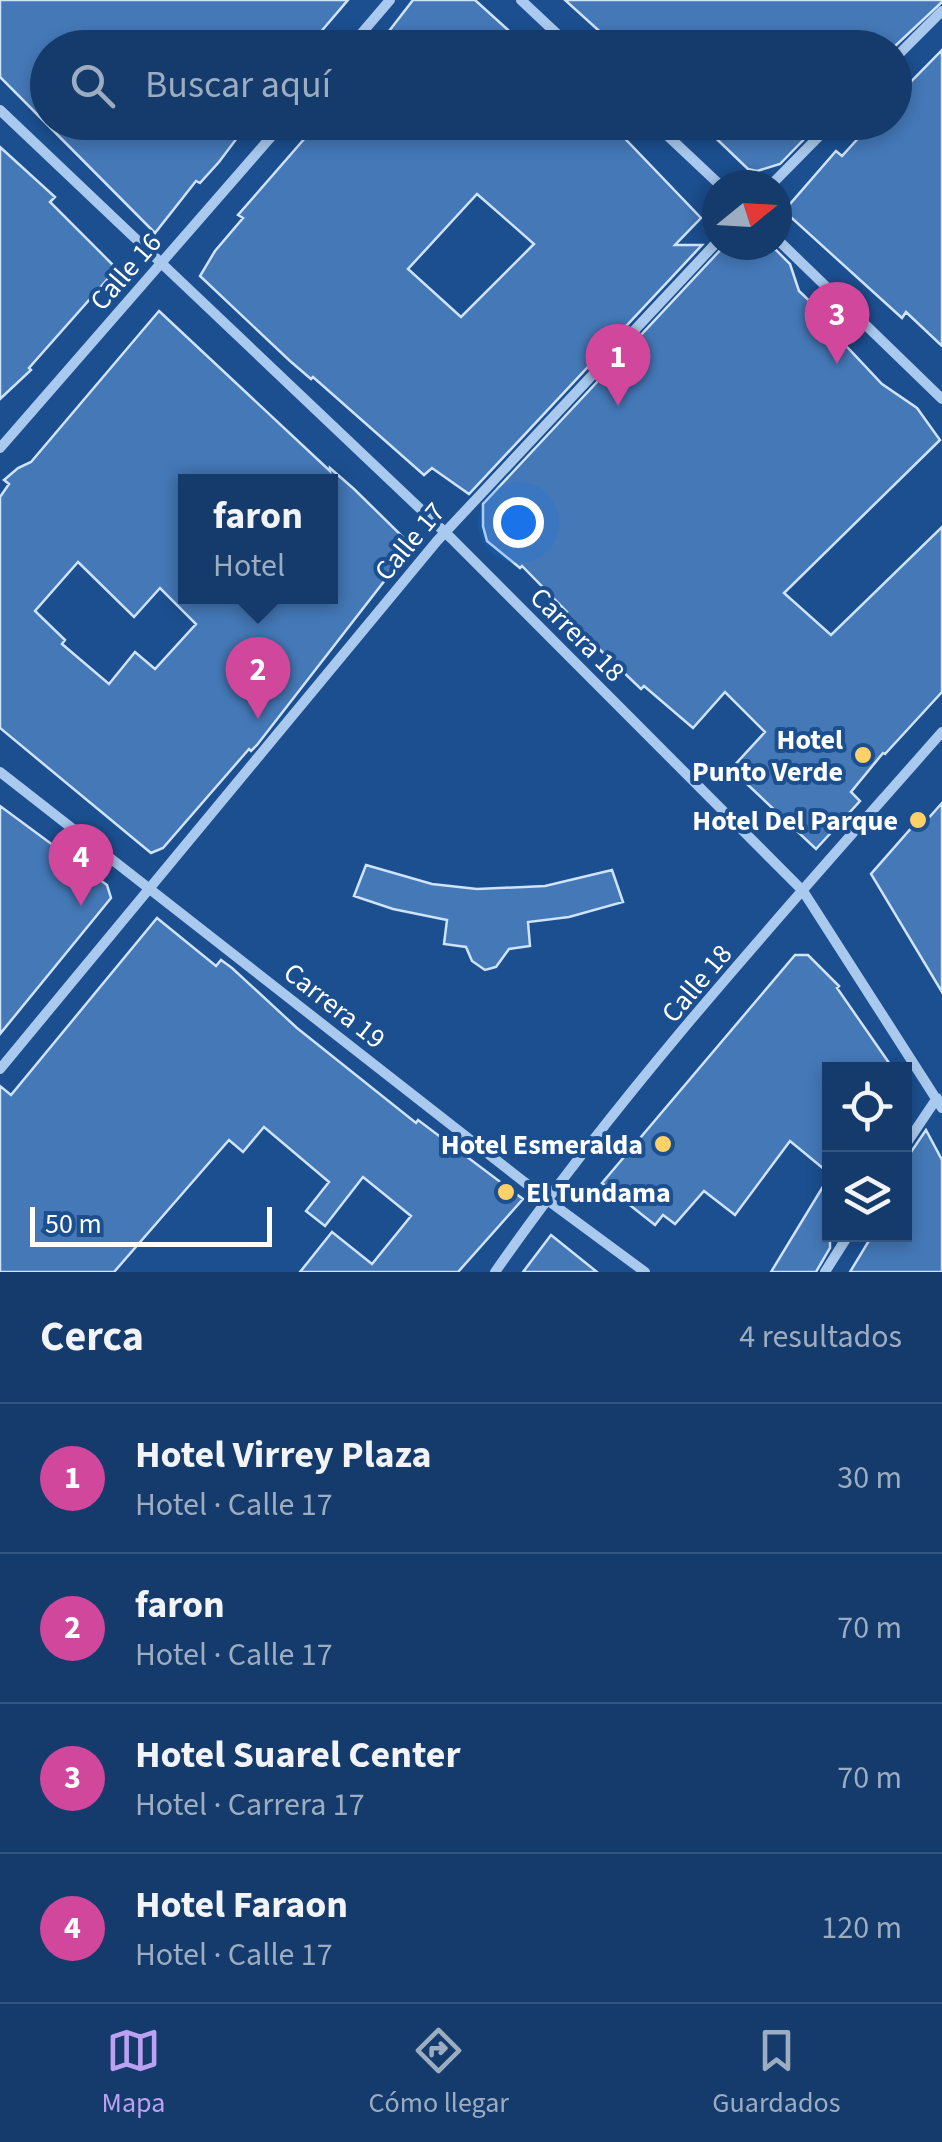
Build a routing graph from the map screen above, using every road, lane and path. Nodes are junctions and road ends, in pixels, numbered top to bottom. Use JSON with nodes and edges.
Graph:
{"nodes":[{"id":1,"x":390,"y":0,"type":"edge"},
{"id":2,"x":520,"y":0,"type":"edge"},
{"id":3,"x":942,"y":11,"type":"edge"},
{"id":4,"x":364,"y":30,"type":"edge"},
{"id":5,"x":552,"y":30,"type":"edge"},
{"id":6,"x":912,"y":42,"type":"edge"},
{"id":7,"x":0,"y":110,"type":"edge"},
{"id":8,"x":30,"y":139,"type":"edge"},
{"id":9,"x":31,"y":140,"type":"edge"},
{"id":10,"x":268,"y":140,"type":"edge"},
{"id":11,"x":672,"y":140,"type":"edge"},
{"id":12,"x":815,"y":140,"type":"edge"},
{"id":13,"x":704,"y":170,"type":"edge"},
{"id":14,"x":786,"y":170,"type":"edge"},
{"id":15,"x":792,"y":254,"type":"edge"},
{"id":16,"x":702,"y":258,"type":"edge"},
{"id":17,"x":161,"y":264,"type":"junction"},
{"id":18,"x":942,"y":399,"type":"edge"},
{"id":19,"x":0,"y":448,"type":"edge"},
{"id":20,"x":444,"y":532,"type":"junction"},
{"id":21,"x":942,"y":732,"type":"edge"},
{"id":22,"x":0,"y":772,"type":"edge"},
{"id":23,"x":148,"y":889,"type":"junction"},
{"id":24,"x":803,"y":891,"type":"junction"},
{"id":25,"x":0,"y":1069,"type":"edge"},
{"id":26,"x":939,"y":1103,"type":"edge"},
{"id":27,"x":912,"y":1138,"type":"edge"},
{"id":28,"x":546,"y":1199,"type":"junction"},
{"id":29,"x":844,"y":1242,"type":"edge"},
{"id":30,"x":495,"y":1272,"type":"edge"},
{"id":31,"x":645,"y":1272,"type":"edge"},
{"id":32,"x":825,"y":1272,"type":"edge"}],
"edges":[{"from":1,"to":4,"type":"street"},
{"from":2,"to":5,"type":"street"},
{"from":3,"to":6,"type":"street"},
{"from":7,"to":8,"type":"street","name":"Carrera 18"},
{"from":9,"to":17,"type":"street","name":"Carrera 18"},
{"from":10,"to":17,"type":"street","name":"Calle 16"},
{"from":11,"to":13,"type":"street"},
{"from":12,"to":14,"type":"street"},
{"from":15,"to":18,"type":"street"},
{"from":16,"to":20,"type":"street","name":"Calle 17"},
{"from":17,"to":19,"type":"street","name":"Calle 16"},
{"from":17,"to":20,"type":"street","name":"Carrera 18"},
{"from":20,"to":23,"type":"street","name":"Calle 17"},
{"from":20,"to":24,"type":"street","name":"Carrera 18"},
{"from":21,"to":24,"type":"street","name":"Calle 18"},
{"from":22,"to":23,"type":"street","name":"Carrera 19"},
{"from":23,"to":25,"type":"street","name":"Calle 17"},
{"from":23,"to":28,"type":"street","name":"Carrera 19"},
{"from":24,"to":26,"type":"street","name":"Carrera 18"},
{"from":24,"to":28,"type":"street","name":"Calle 18"},
{"from":26,"to":27,"type":"street"},
{"from":28,"to":30,"type":"street","name":"Calle 18"},
{"from":28,"to":31,"type":"street","name":"Carrera 19"},
{"from":29,"to":32,"type":"street"}]}
